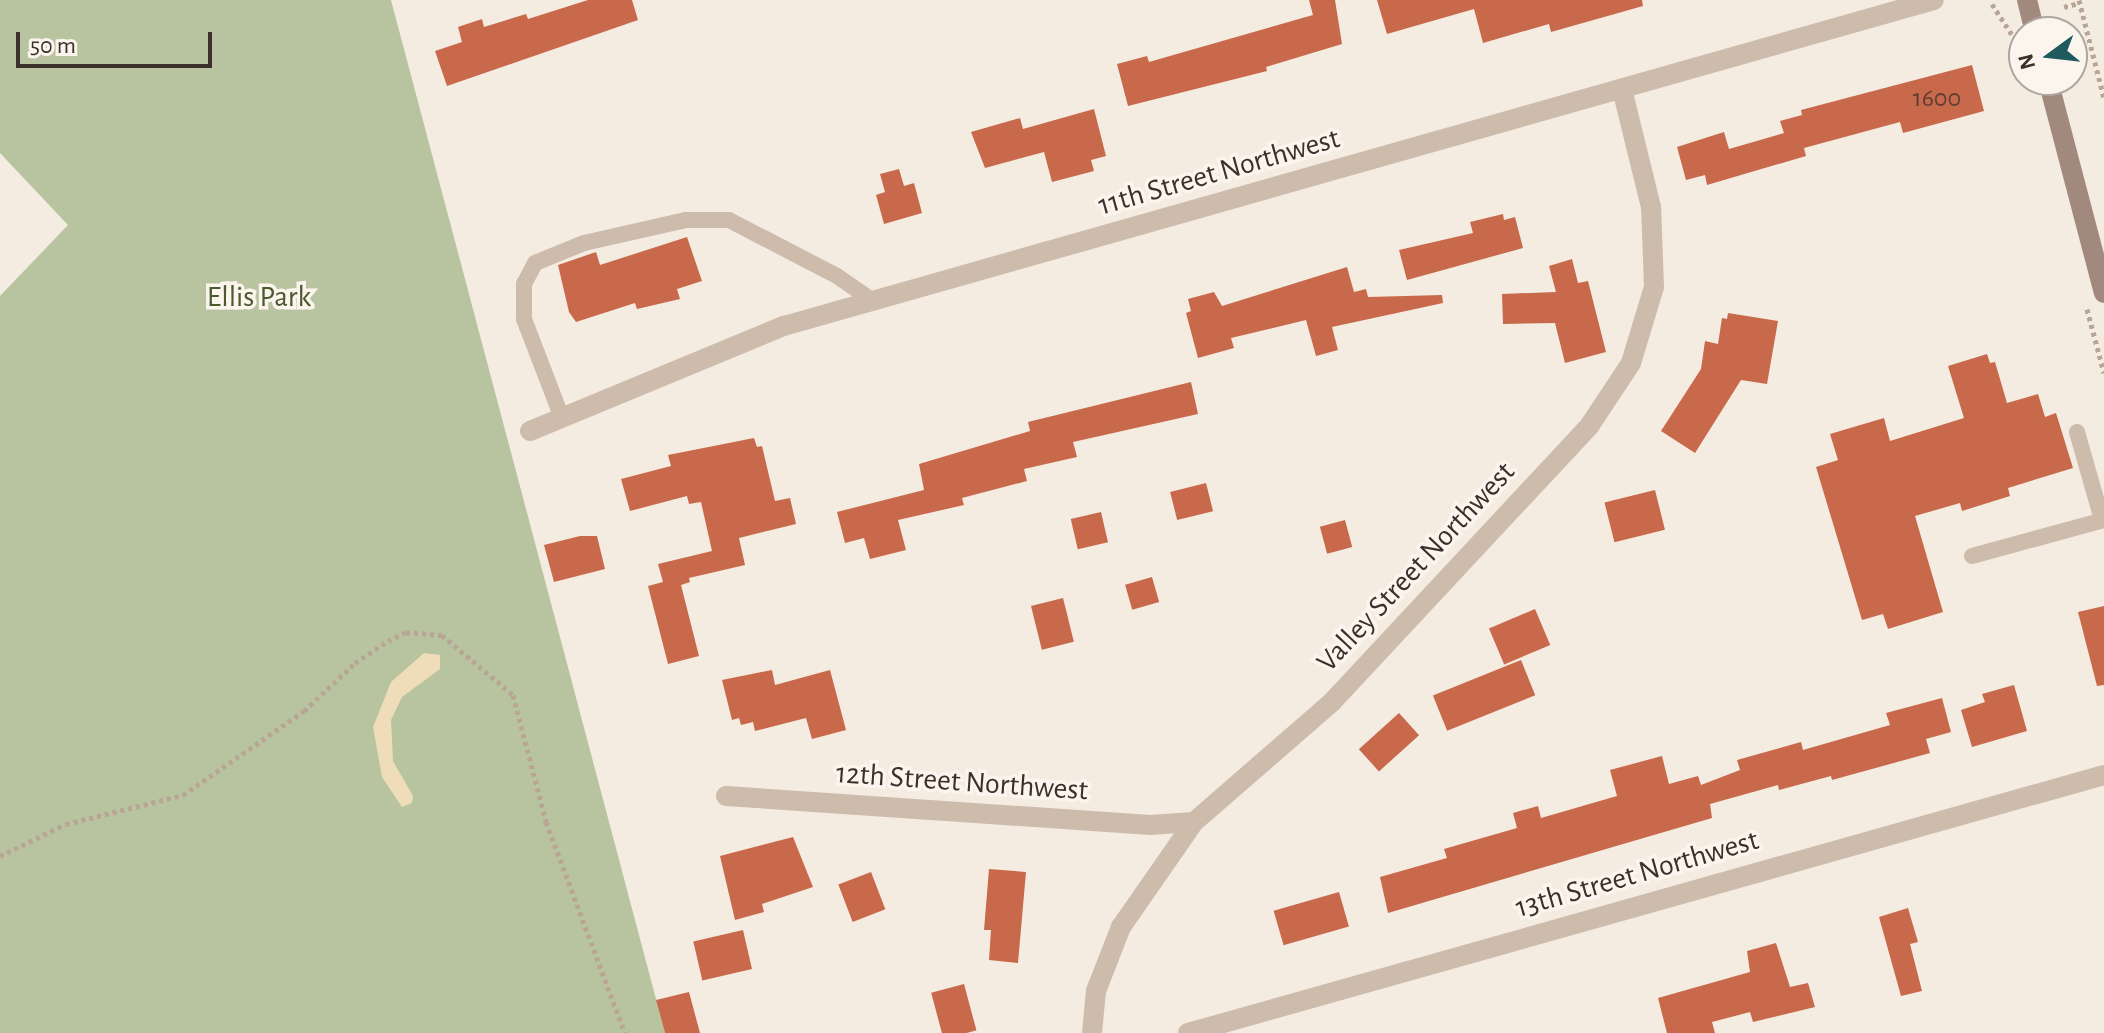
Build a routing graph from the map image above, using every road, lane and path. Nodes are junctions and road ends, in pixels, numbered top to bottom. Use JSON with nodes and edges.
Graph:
{"nodes":[{"id":1,"x":1934,"y":0,"type":"edge"},
{"id":2,"x":2079,"y":1,"type":"edge"},
{"id":3,"x":2064,"y":7,"type":"dead end"},
{"id":4,"x":1622,"y":89,"type":"junction"},
{"id":5,"x":2052,"y":96,"type":"edge"},
{"id":6,"x":2104,"y":98,"type":"edge"},
{"id":7,"x":2104,"y":293,"type":"edge"},
{"id":8,"x":873,"y":301,"type":"junction"},
{"id":9,"x":562,"y":418,"type":"junction"},
{"id":10,"x":530,"y":431,"type":"dead end"},
{"id":11,"x":2077,"y":432,"type":"dead end"},
{"id":12,"x":2103,"y":520,"type":"edge"},
{"id":13,"x":1972,"y":556,"type":"dead end"},
{"id":14,"x":2104,"y":775,"type":"edge"},
{"id":15,"x":726,"y":796,"type":"dead end"},
{"id":16,"x":1194,"y":822,"type":"junction"},
{"id":17,"x":0,"y":856,"type":"edge"},
{"id":18,"x":625,"y":1033,"type":"edge"},
{"id":19,"x":1092,"y":1033,"type":"edge"},
{"id":20,"x":1188,"y":1033,"type":"edge"}],
"edges":[{"from":1,"to":4,"type":"street","name":"11th Street Northwest"},
{"from":2,"to":3,"type":"path"},
{"from":2,"to":6,"type":"path"},
{"from":4,"to":8,"type":"street","name":"11th Street Northwest"},
{"from":4,"to":16,"type":"street","name":"Valley Street Northwest"},
{"from":5,"to":7,"type":"street"},
{"from":8,"to":9,"type":"street","name":"11th Street Northwest"},
{"from":8,"to":9,"type":"lane"},
{"from":9,"to":10,"type":"street","name":"11th Street Northwest"},
{"from":11,"to":12,"type":"lane"},
{"from":12,"to":13,"type":"lane"},
{"from":14,"to":20,"type":"street","name":"13th Street Northwest"},
{"from":15,"to":16,"type":"street","name":"12th Street Northwest"},
{"from":16,"to":19,"type":"street","name":"Valley Street Northwest"},
{"from":17,"to":18,"type":"path"}]}
